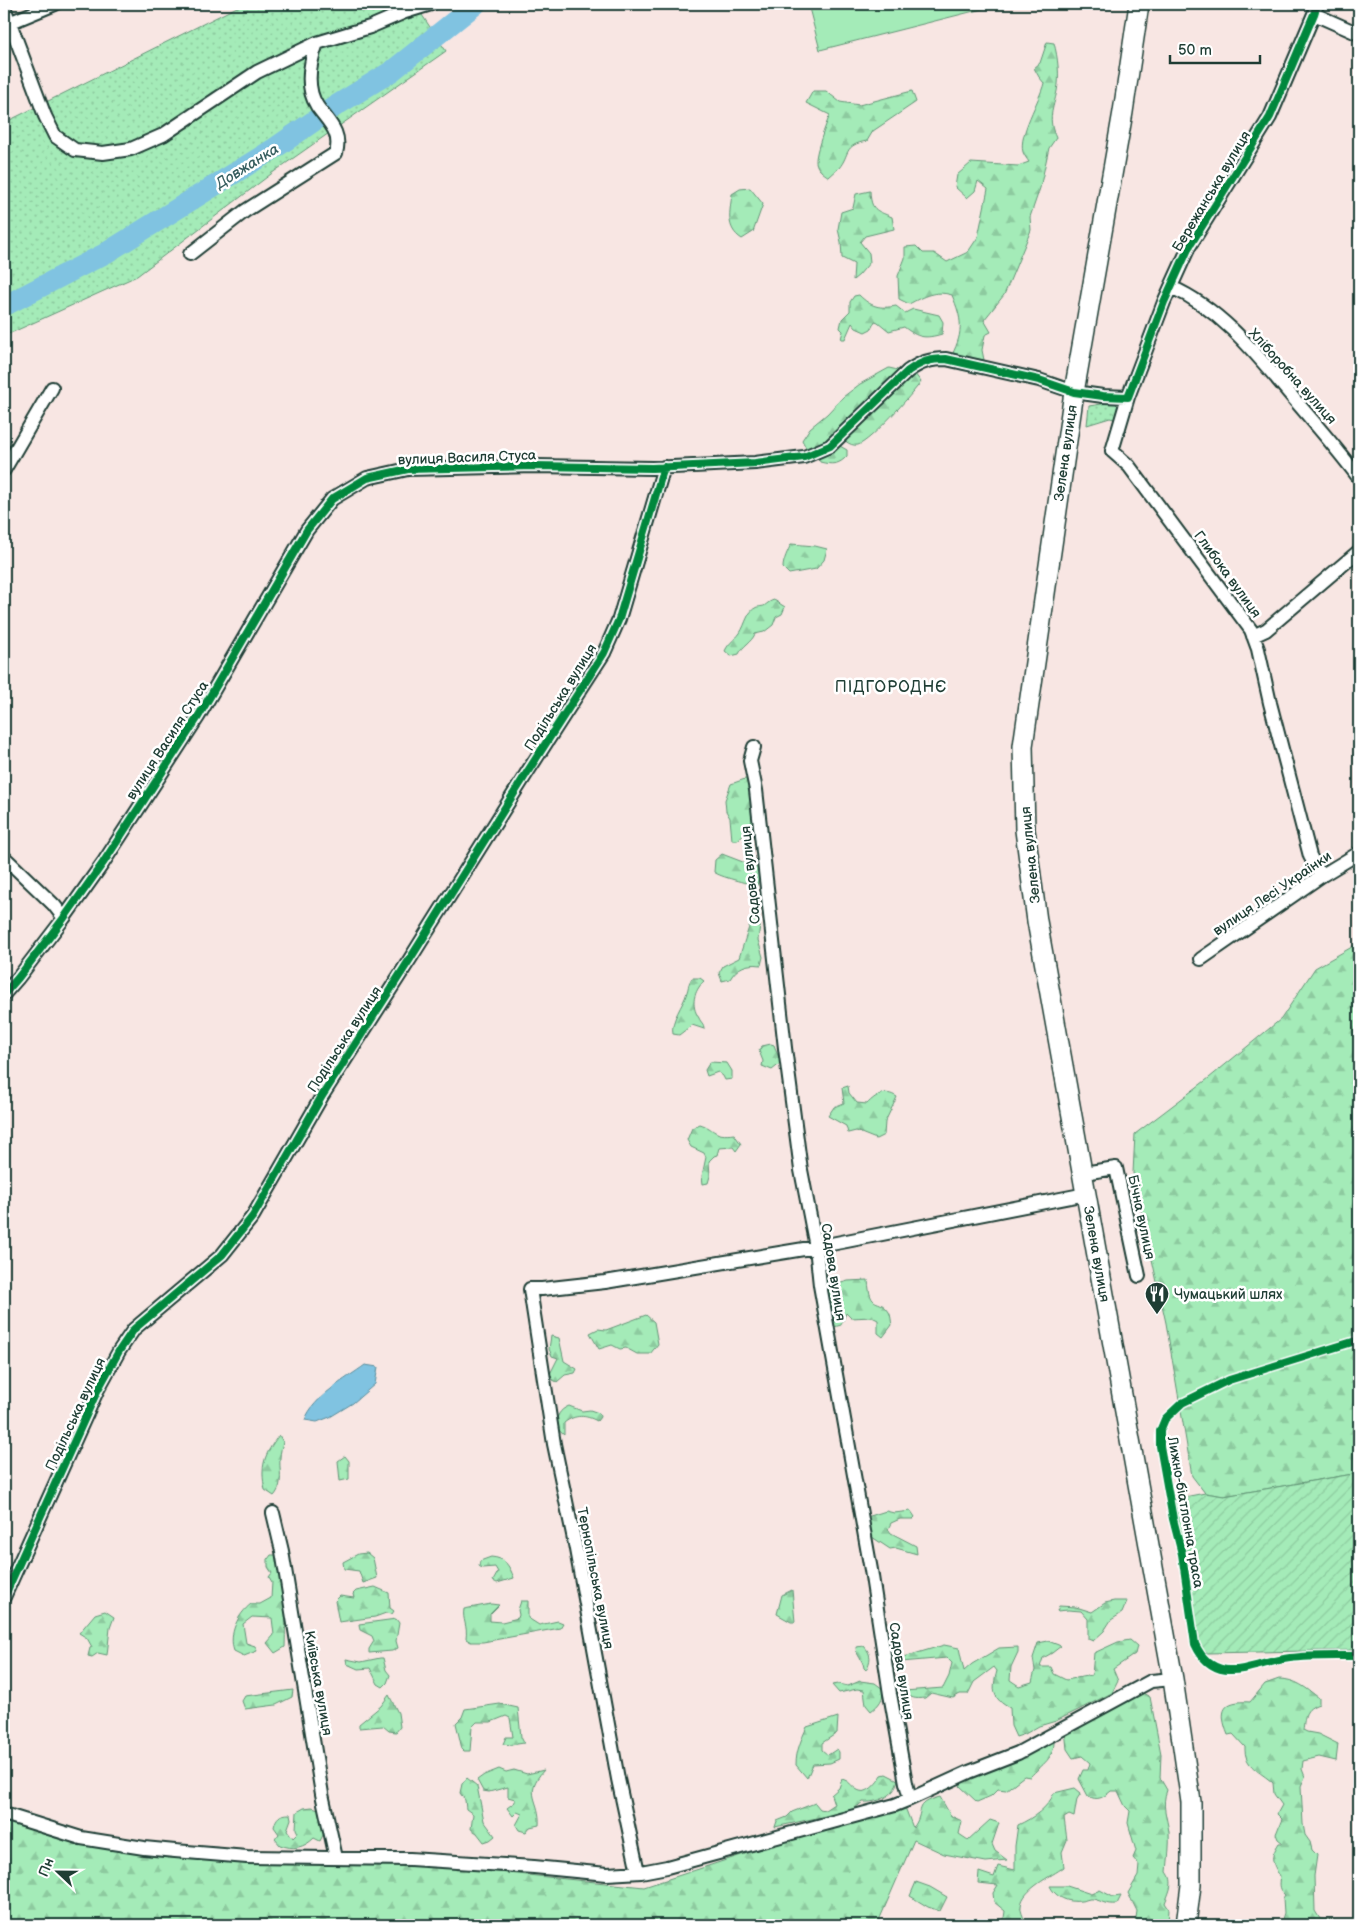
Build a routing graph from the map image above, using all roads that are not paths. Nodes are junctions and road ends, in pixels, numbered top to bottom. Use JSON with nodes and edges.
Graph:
{"nodes":[{"id":1,"x":55,"y":4,"type":"edge"},
{"id":2,"x":432,"y":4,"type":"edge"},
{"id":3,"x":1139,"y":4,"type":"edge"},
{"id":4,"x":4,"y":7,"type":"edge"},
{"id":5,"x":401,"y":8,"type":"edge"},
{"id":6,"x":1315,"y":9,"type":"edge"},
{"id":7,"x":7,"y":24,"type":"edge"},
{"id":8,"x":1359,"y":34,"type":"edge"},
{"id":9,"x":318,"y":43,"type":"junction"},
{"id":10,"x":190,"y":254,"type":"dead end"},
{"id":11,"x":1171,"y":287,"type":"junction"},
{"id":12,"x":52,"y":388,"type":"dead end"},
{"id":13,"x":1074,"y":392,"type":"junction"},
{"id":14,"x":1128,"y":397,"type":"junction"},
{"id":15,"x":664,"y":467,"type":"junction"},
{"id":16,"x":4,"y":470,"type":"edge"},
{"id":17,"x":1359,"y":478,"type":"edge"},
{"id":18,"x":1359,"y":551,"type":"edge"},
{"id":19,"x":1253,"y":636,"type":"junction"},
{"id":20,"x":754,"y":746,"type":"dead end"},
{"id":21,"x":1359,"y":853,"type":"edge"},
{"id":22,"x":4,"y":857,"type":"edge"},
{"id":23,"x":1321,"y":876,"type":"junction"},
{"id":24,"x":64,"y":918,"type":"junction"},
{"id":25,"x":1201,"y":959,"type":"dead end"},
{"id":26,"x":4,"y":994,"type":"edge"},
{"id":27,"x":1083,"y":1173,"type":"junction"},
{"id":28,"x":1086,"y":1194,"type":"junction"},
{"id":29,"x":816,"y":1247,"type":"junction"},
{"id":30,"x":1139,"y":1276,"type":"dead end"},
{"id":31,"x":273,"y":1513,"type":"dead end"},
{"id":32,"x":4,"y":1597,"type":"edge"},
{"id":33,"x":1173,"y":1678,"type":"junction"},
{"id":34,"x":910,"y":1799,"type":"junction"},
{"id":35,"x":4,"y":1814,"type":"edge"},
{"id":36,"x":336,"y":1858,"type":"junction"},
{"id":37,"x":638,"y":1872,"type":"junction"},
{"id":38,"x":1186,"y":1925,"type":"edge"}],
"edges":[{"from":1,"to":7,"type":"street"},
{"from":2,"to":5,"type":"street"},
{"from":3,"to":13,"type":"highway","name":"Зелена вулиця"},
{"from":4,"to":7,"type":"street"},
{"from":5,"to":9,"type":"street"},
{"from":6,"to":8,"type":"street"},
{"from":6,"to":11,"type":"street","name":"Бережанська вулиця"},
{"from":7,"to":9,"type":"street"},
{"from":9,"to":10,"type":"street"},
{"from":11,"to":14,"type":"street","name":"Бережанська вулиця"},
{"from":11,"to":17,"type":"street","name":"Хліборобна вулиця"},
{"from":12,"to":16,"type":"street"},
{"from":13,"to":14,"type":"street"},
{"from":13,"to":15,"type":"street","name":"вулиця Василя Стуса"},
{"from":13,"to":27,"type":"highway","name":"Зелена вулиця"},
{"from":14,"to":19,"type":"street","name":"Глибока вулиця"},
{"from":15,"to":24,"type":"street","name":"вулиця Василя Стуса"},
{"from":15,"to":32,"type":"street","name":"Подільська вулиця"},
{"from":18,"to":19,"type":"street"},
{"from":19,"to":23,"type":"street","name":"Глибока вулиця"},
{"from":20,"to":29,"type":"street","name":"Садова вулиця"},
{"from":21,"to":23,"type":"street","name":"вулиця Лесі Українки"},
{"from":22,"to":24,"type":"street"},
{"from":23,"to":25,"type":"street","name":"вулиця Лесі Українки"},
{"from":24,"to":26,"type":"street","name":"вулиця Василя Стуса"},
{"from":27,"to":28,"type":"highway","name":"Зелена вулиця"},
{"from":27,"to":30,"type":"street","name":"Бічна вулиця"},
{"from":28,"to":29,"type":"street"},
{"from":28,"to":33,"type":"highway","name":"Зелена вулиця"},
{"from":29,"to":34,"type":"street","name":"Садова вулиця"},
{"from":29,"to":37,"type":"street","name":"Тернопільська вулиця"},
{"from":31,"to":36,"type":"street","name":"Київська вулиця"},
{"from":33,"to":34,"type":"street"},
{"from":33,"to":38,"type":"highway","name":"Зелена вулиця"},
{"from":34,"to":37,"type":"street"},
{"from":35,"to":36,"type":"street"},
{"from":36,"to":37,"type":"street"}]}
